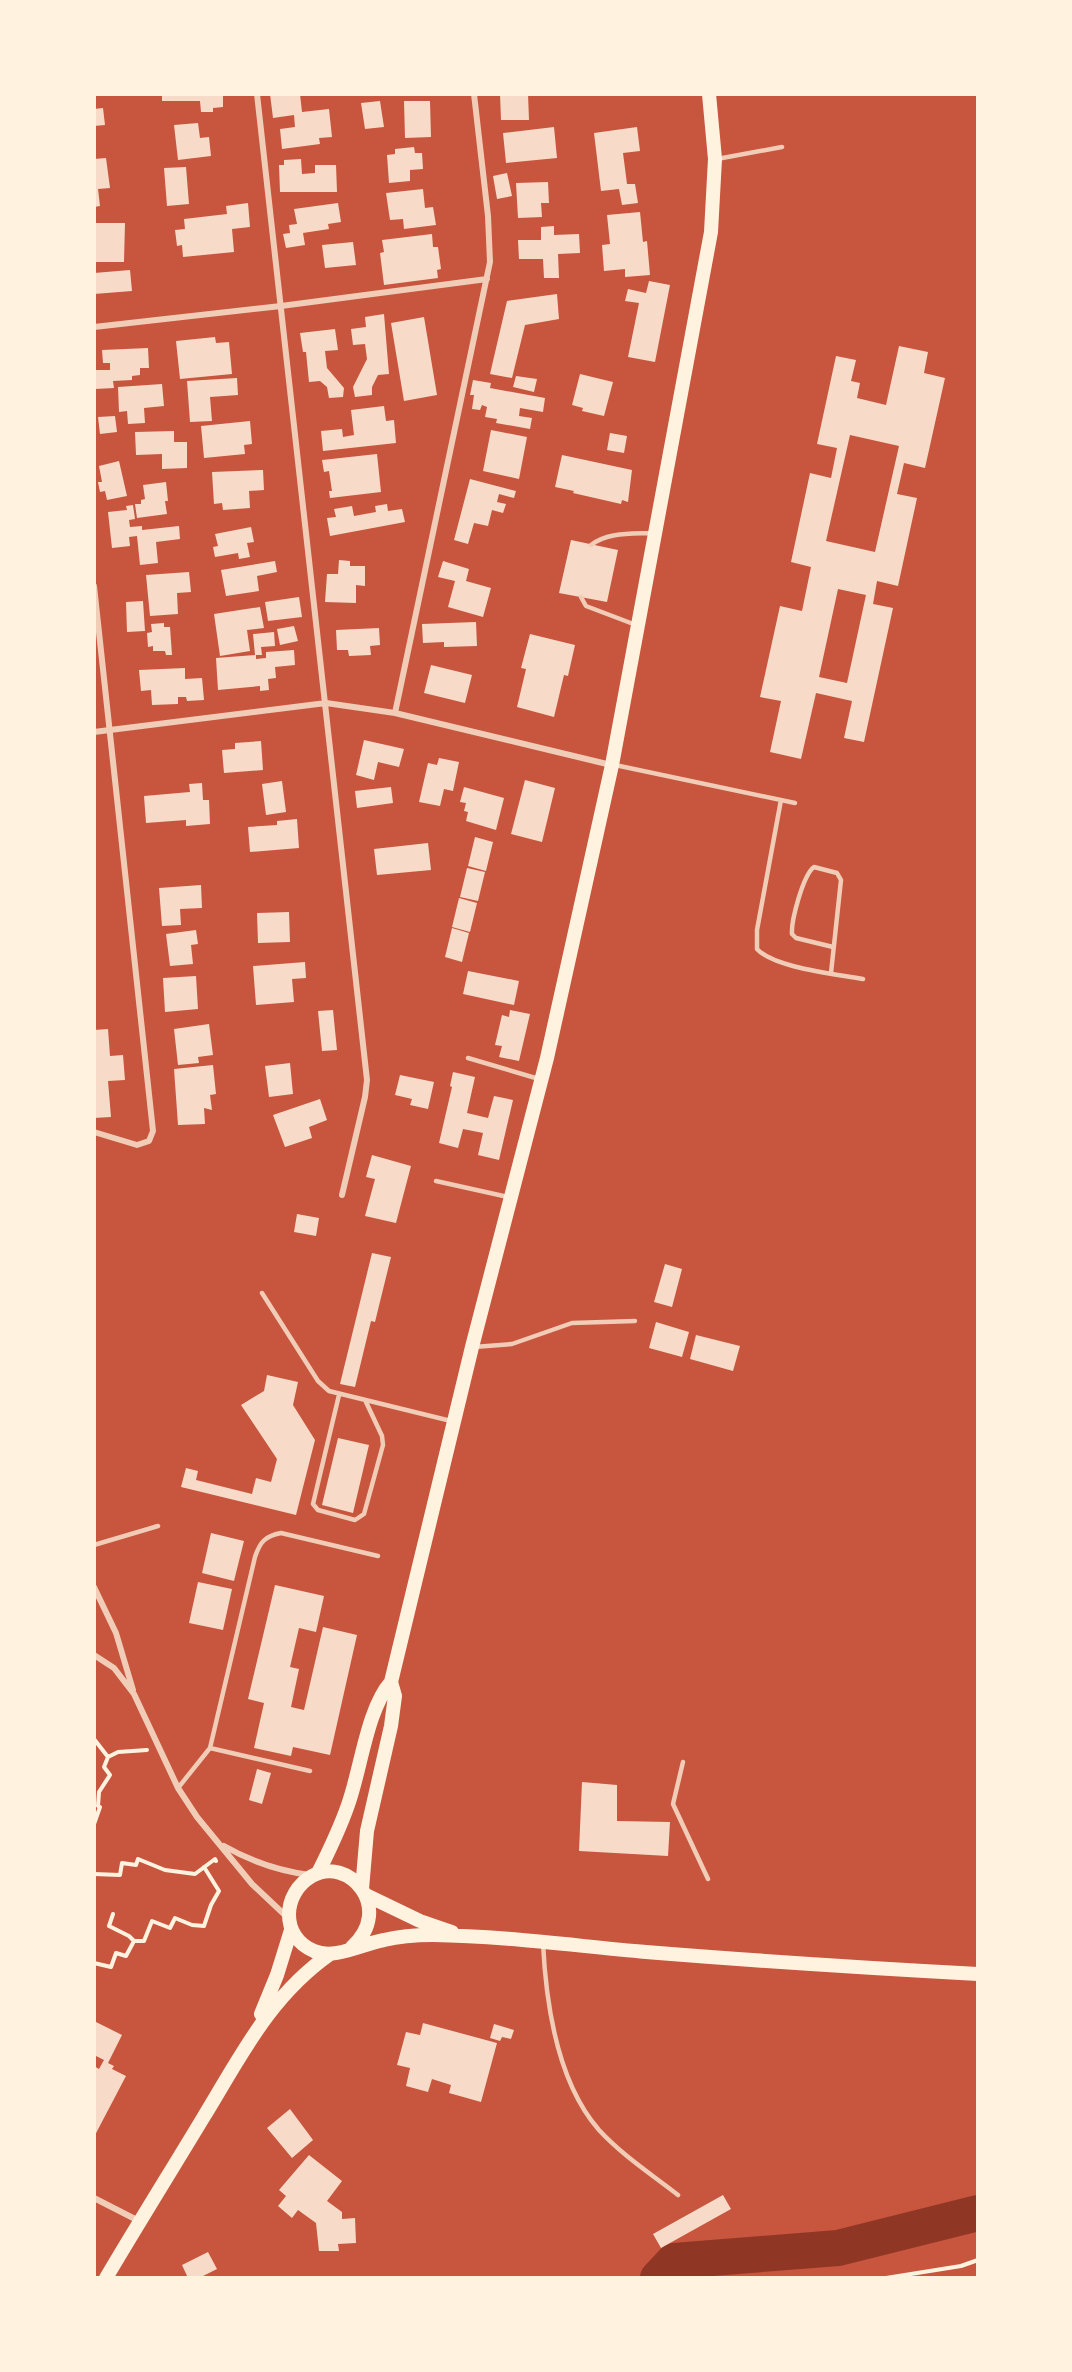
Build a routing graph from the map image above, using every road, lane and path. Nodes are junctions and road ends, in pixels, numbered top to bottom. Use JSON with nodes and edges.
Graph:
{"nodes":[{"id":1,"x":257,"y":94,"type":"edge"},
{"id":2,"x":474,"y":94,"type":"edge"},
{"id":3,"x":709,"y":94,"type":"edge"},
{"id":4,"x":782,"y":147,"type":"dead end"},
{"id":5,"x":715,"y":159,"type":"junction"},
{"id":6,"x":487,"y":279,"type":"junction"},
{"id":7,"x":281,"y":306,"type":"junction"},
{"id":8,"x":94,"y":327,"type":"edge"},
{"id":9,"x":656,"y":532,"type":"junction"},
{"id":10,"x":591,"y":545,"type":"dead end"},
{"id":11,"x":94,"y":586,"type":"edge"},
{"id":12,"x":581,"y":597,"type":"dead end"},
{"id":13,"x":639,"y":626,"type":"junction"},
{"id":14,"x":326,"y":703,"type":"junction"},
{"id":15,"x":395,"y":713,"type":"junction"},
{"id":16,"x":110,"y":730,"type":"junction"},
{"id":17,"x":94,"y":732,"type":"edge"},
{"id":18,"x":612,"y":765,"type":"junction"},
{"id":19,"x":781,"y":800,"type":"junction"},
{"id":20,"x":795,"y":803,"type":"dead end"},
{"id":21,"x":833,"y":947,"type":"junction"},
{"id":22,"x":831,"y":973,"type":"junction"},
{"id":23,"x":863,"y":979,"type":"dead end"},
{"id":24,"x":468,"y":1058,"type":"dead end"},
{"id":25,"x":541,"y":1080,"type":"junction"},
{"id":26,"x":94,"y":1132,"type":"edge"},
{"id":27,"x":436,"y":1181,"type":"dead end"},
{"id":28,"x":342,"y":1195,"type":"dead end"},
{"id":29,"x":511,"y":1198,"type":"junction"},
{"id":30,"x":262,"y":1293,"type":"dead end"},
{"id":31,"x":635,"y":1321,"type":"dead end"},
{"id":32,"x":472,"y":1347,"type":"junction"},
{"id":33,"x":339,"y":1395,"type":"junction"},
{"id":34,"x":366,"y":1402,"type":"junction"},
{"id":35,"x":454,"y":1422,"type":"junction"},
{"id":36,"x":158,"y":1526,"type":"dead end"},
{"id":37,"x":94,"y":1545,"type":"edge"},
{"id":38,"x":378,"y":1556,"type":"dead end"},
{"id":39,"x":94,"y":1587,"type":"edge"},
{"id":40,"x":94,"y":1655,"type":"edge"},
{"id":41,"x":391,"y":1682,"type":"junction"},
{"id":42,"x":134,"y":1694,"type":"junction"},
{"id":43,"x":94,"y":1739,"type":"edge"},
{"id":44,"x":159,"y":1748,"type":"junction"},
{"id":45,"x":210,"y":1748,"type":"junction"},
{"id":46,"x":108,"y":1757,"type":"junction"},
{"id":47,"x":683,"y":1762,"type":"dead end"},
{"id":48,"x":310,"y":1771,"type":"dead end"},
{"id":49,"x":178,"y":1788,"type":"junction"},
{"id":50,"x":97,"y":1792,"type":"edge"},
{"id":51,"x":94,"y":1824,"type":"edge"},
{"id":52,"x":221,"y":1844,"type":"junction"},
{"id":53,"x":94,"y":1874,"type":"edge"},
{"id":54,"x":315,"y":1874,"type":"junction"},
{"id":55,"x":708,"y":1879,"type":"dead end"},
{"id":56,"x":364,"y":1892,"type":"junction"},
{"id":57,"x":113,"y":1914,"type":"dead end"},
{"id":58,"x":290,"y":1924,"type":"junction"},
{"id":59,"x":462,"y":1936,"type":"junction"},
{"id":60,"x":134,"y":1941,"type":"junction"},
{"id":61,"x":543,"y":1943,"type":"junction"},
{"id":62,"x":352,"y":1947,"type":"junction"},
{"id":63,"x":330,"y":1954,"type":"junction"},
{"id":64,"x":94,"y":1963,"type":"edge"},
{"id":65,"x":978,"y":1974,"type":"edge"},
{"id":66,"x":254,"y":2033,"type":"junction"},
{"id":67,"x":678,"y":2195,"type":"dead end"},
{"id":68,"x":94,"y":2198,"type":"edge"},
{"id":69,"x":140,"y":2222,"type":"junction"},
{"id":70,"x":978,"y":2260,"type":"edge"},
{"id":71,"x":106,"y":2277,"type":"edge"},
{"id":72,"x":886,"y":2277,"type":"edge"}],
"edges":[{"from":1,"to":7,"type":"street"},
{"from":2,"to":6,"type":"street"},
{"from":3,"to":5,"type":"main road"},
{"from":4,"to":5,"type":"lane"},
{"from":5,"to":9,"type":"main road"},
{"from":6,"to":7,"type":"street"},
{"from":6,"to":15,"type":"street"},
{"from":7,"to":8,"type":"street"},
{"from":7,"to":14,"type":"street"},
{"from":9,"to":10,"type":"lane"},
{"from":9,"to":13,"type":"main road"},
{"from":11,"to":16,"type":"street"},
{"from":12,"to":13,"type":"lane"},
{"from":13,"to":18,"type":"main road"},
{"from":14,"to":15,"type":"street"},
{"from":14,"to":16,"type":"street"},
{"from":14,"to":28,"type":"street"},
{"from":15,"to":18,"type":"street"},
{"from":16,"to":17,"type":"street"},
{"from":16,"to":26,"type":"street"},
{"from":18,"to":19,"type":"lane"},
{"from":18,"to":25,"type":"main road"},
{"from":19,"to":20,"type":"lane"},
{"from":19,"to":22,"type":"lane"},
{"from":21,"to":21,"type":"lane"},
{"from":21,"to":22,"type":"lane"},
{"from":22,"to":23,"type":"lane"},
{"from":24,"to":25,"type":"lane"},
{"from":25,"to":29,"type":"main road"},
{"from":27,"to":29,"type":"lane"},
{"from":29,"to":32,"type":"main road"},
{"from":30,"to":33,"type":"lane"},
{"from":31,"to":32,"type":"lane"},
{"from":32,"to":35,"type":"main road"},
{"from":33,"to":34,"type":"lane"},
{"from":33,"to":34,"type":"lane"},
{"from":34,"to":35,"type":"lane"},
{"from":35,"to":41,"type":"main road"},
{"from":36,"to":37,"type":"lane"},
{"from":38,"to":45,"type":"lane"},
{"from":39,"to":42,"type":"street"},
{"from":40,"to":42,"type":"street"},
{"from":41,"to":54,"type":"main road"},
{"from":41,"to":56,"type":"main road"},
{"from":42,"to":44,"type":"street"},
{"from":43,"to":46,"type":"path"},
{"from":44,"to":46,"type":"path"},
{"from":44,"to":49,"type":"street"},
{"from":45,"to":48,"type":"lane"},
{"from":45,"to":49,"type":"lane"},
{"from":46,"to":50,"type":"path"},
{"from":47,"to":55,"type":"lane"},
{"from":49,"to":52,"type":"street"},
{"from":50,"to":51,"type":"path"},
{"from":52,"to":54,"type":"street"},
{"from":52,"to":58,"type":"street"},
{"from":53,"to":60,"type":"path"},
{"from":54,"to":56,"type":"main road"},
{"from":54,"to":58,"type":"main road"},
{"from":56,"to":59,"type":"main road"},
{"from":56,"to":62,"type":"main road"},
{"from":57,"to":60,"type":"path"},
{"from":58,"to":63,"type":"main road"},
{"from":58,"to":66,"type":"main road"},
{"from":59,"to":61,"type":"main road"},
{"from":59,"to":62,"type":"main road"},
{"from":60,"to":64,"type":"path"},
{"from":61,"to":65,"type":"main road"},
{"from":61,"to":67,"type":"lane"},
{"from":62,"to":63,"type":"main road"},
{"from":63,"to":66,"type":"main road"},
{"from":66,"to":69,"type":"main road"},
{"from":68,"to":69,"type":"street"},
{"from":69,"to":71,"type":"main road"},
{"from":70,"to":72,"type":"path"}]}
